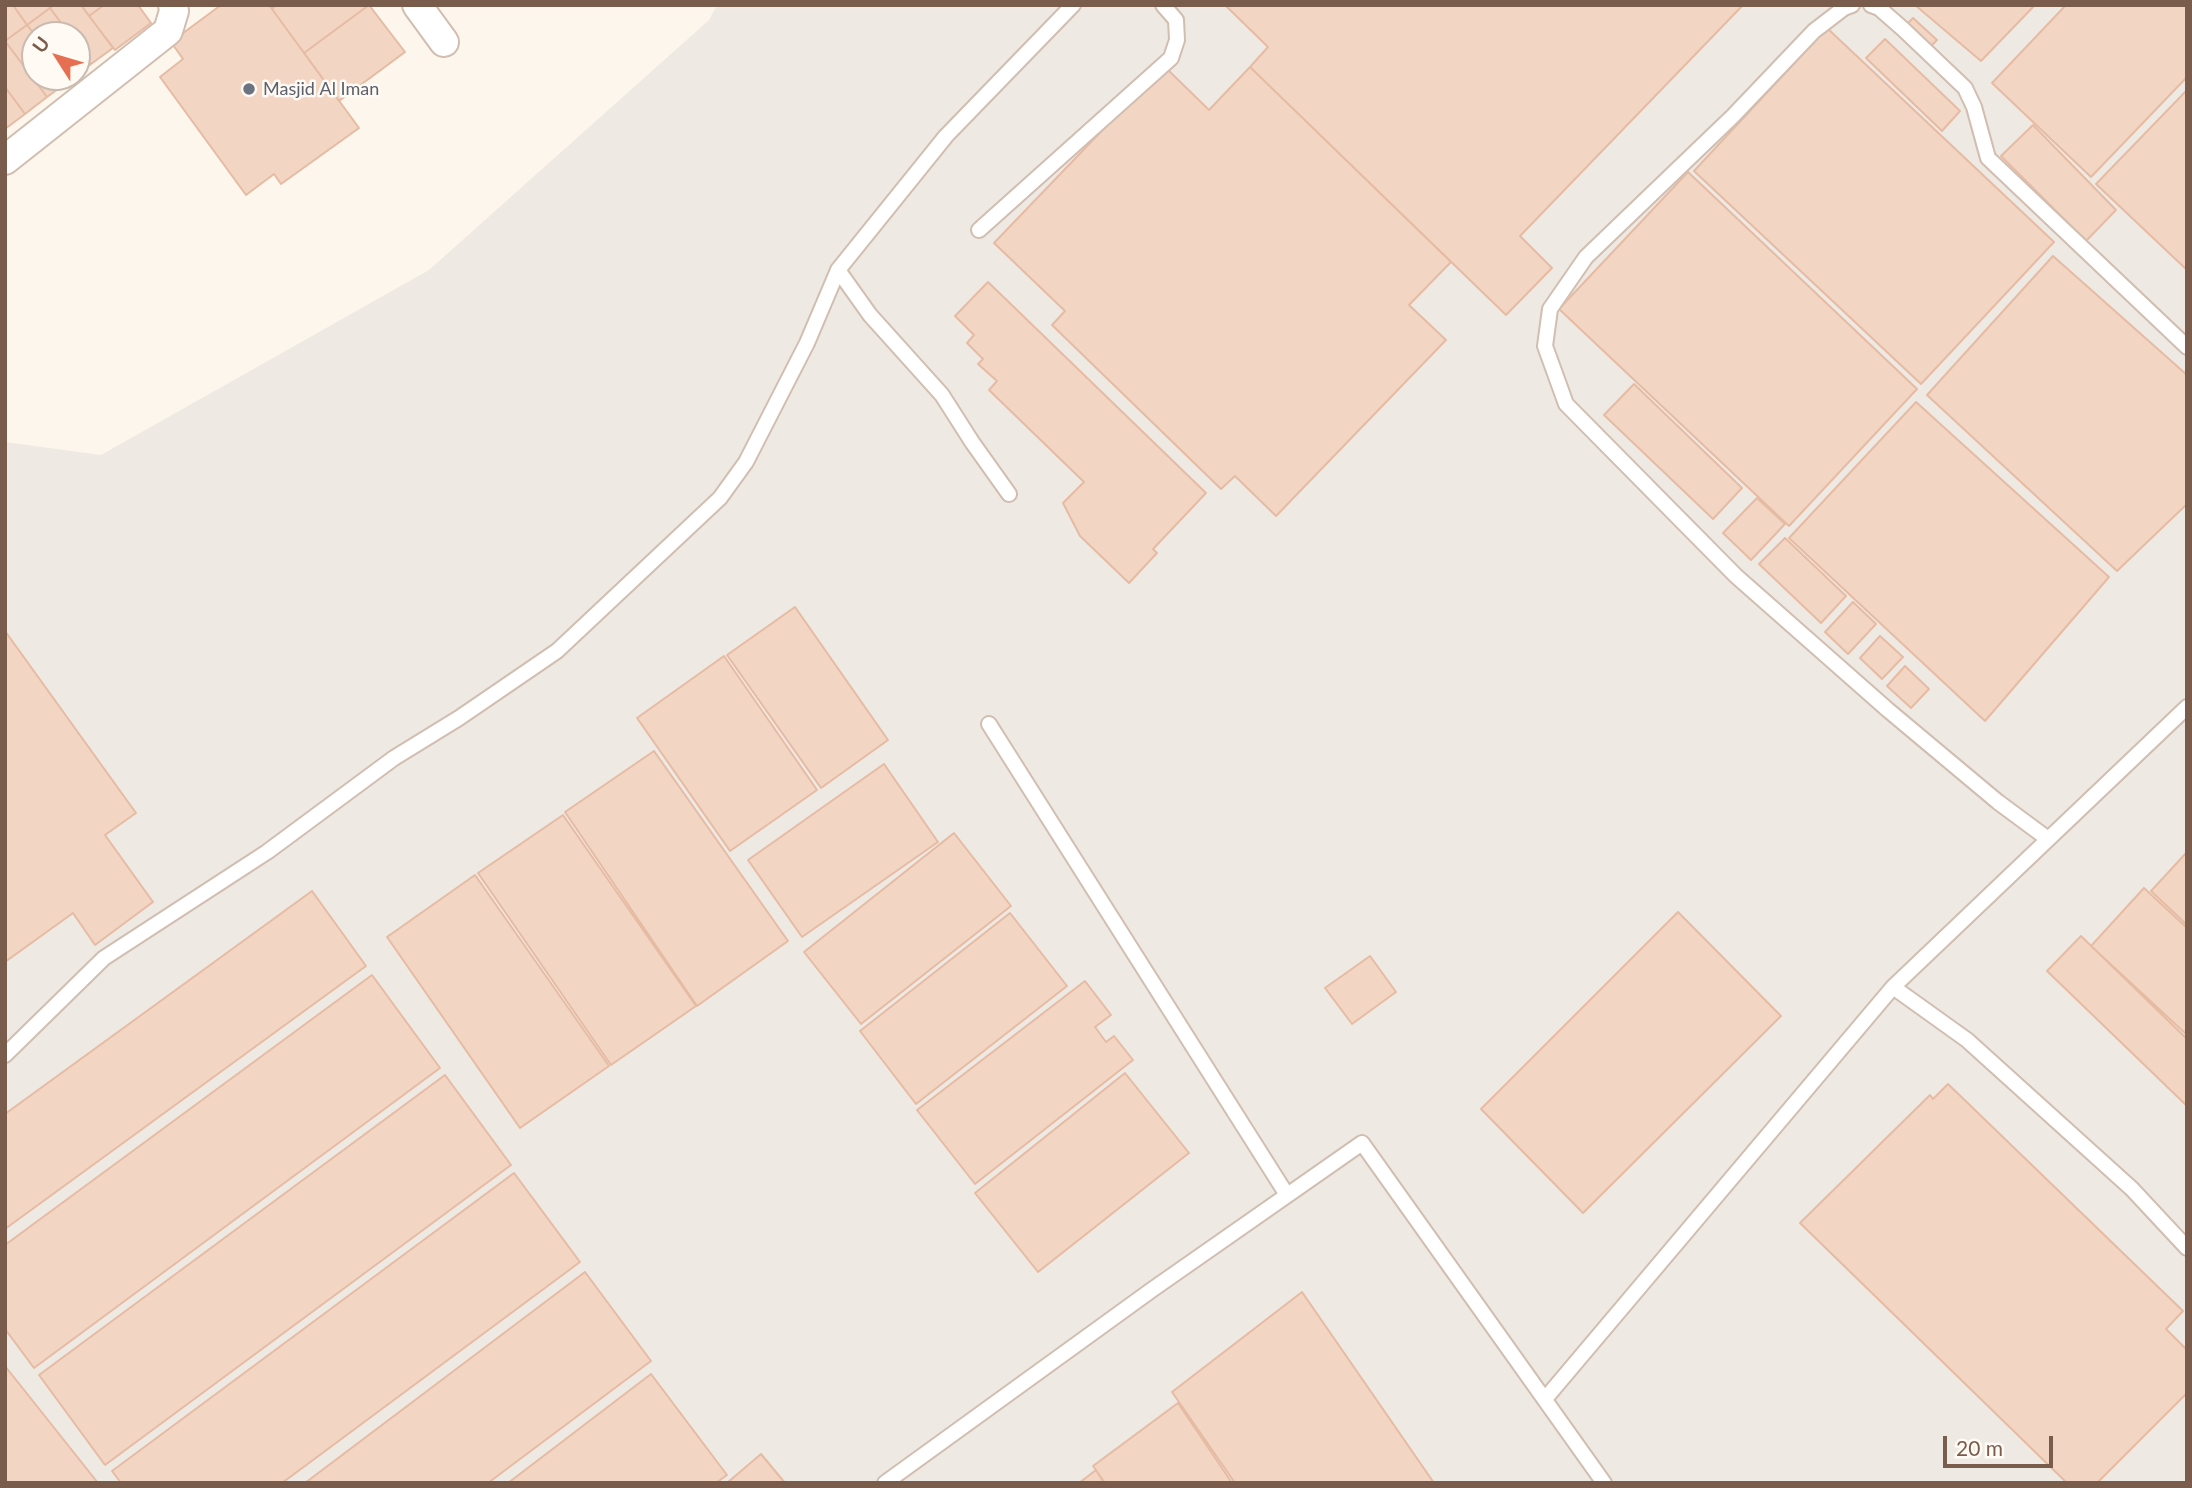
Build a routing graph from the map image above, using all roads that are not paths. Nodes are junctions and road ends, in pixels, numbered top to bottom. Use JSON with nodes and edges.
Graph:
{"nodes":[{"id":1,"x":173,"y":5,"type":"edge"},
{"id":2,"x":417,"y":5,"type":"edge"},
{"id":3,"x":1073,"y":5,"type":"edge"},
{"id":4,"x":1163,"y":5,"type":"edge"},
{"id":5,"x":1852,"y":5,"type":"edge"},
{"id":6,"x":1871,"y":5,"type":"edge"},
{"id":7,"x":444,"y":42,"type":"dead end"},
{"id":8,"x":5,"y":160,"type":"edge"},
{"id":9,"x":979,"y":230,"type":"dead end"},
{"id":10,"x":838,"y":270,"type":"junction"},
{"id":11,"x":2187,"y":347,"type":"edge"},
{"id":12,"x":1009,"y":494,"type":"dead end"},
{"id":13,"x":2187,"y":707,"type":"edge"},
{"id":14,"x":989,"y":724,"type":"dead end"},
{"id":15,"x":2048,"y":839,"type":"junction"},
{"id":16,"x":1893,"y":987,"type":"junction"},
{"id":17,"x":5,"y":1055,"type":"edge"},
{"id":18,"x":1287,"y":1195,"type":"junction"},
{"id":19,"x":2187,"y":1248,"type":"edge"},
{"id":20,"x":1545,"y":1399,"type":"junction"},
{"id":21,"x":885,"y":1483,"type":"edge"},
{"id":22,"x":1604,"y":1483,"type":"edge"}],
"edges":[{"from":1,"to":8,"type":"street"},
{"from":2,"to":7,"type":"street"},
{"from":3,"to":10,"type":"lane"},
{"from":4,"to":9,"type":"lane"},
{"from":5,"to":15,"type":"lane"},
{"from":6,"to":11,"type":"lane"},
{"from":10,"to":12,"type":"lane"},
{"from":10,"to":17,"type":"lane"},
{"from":13,"to":15,"type":"lane"},
{"from":14,"to":18,"type":"lane"},
{"from":15,"to":16,"type":"lane"},
{"from":16,"to":19,"type":"lane"},
{"from":16,"to":20,"type":"lane"},
{"from":18,"to":20,"type":"lane"},
{"from":18,"to":21,"type":"lane"},
{"from":20,"to":22,"type":"lane"}]}
